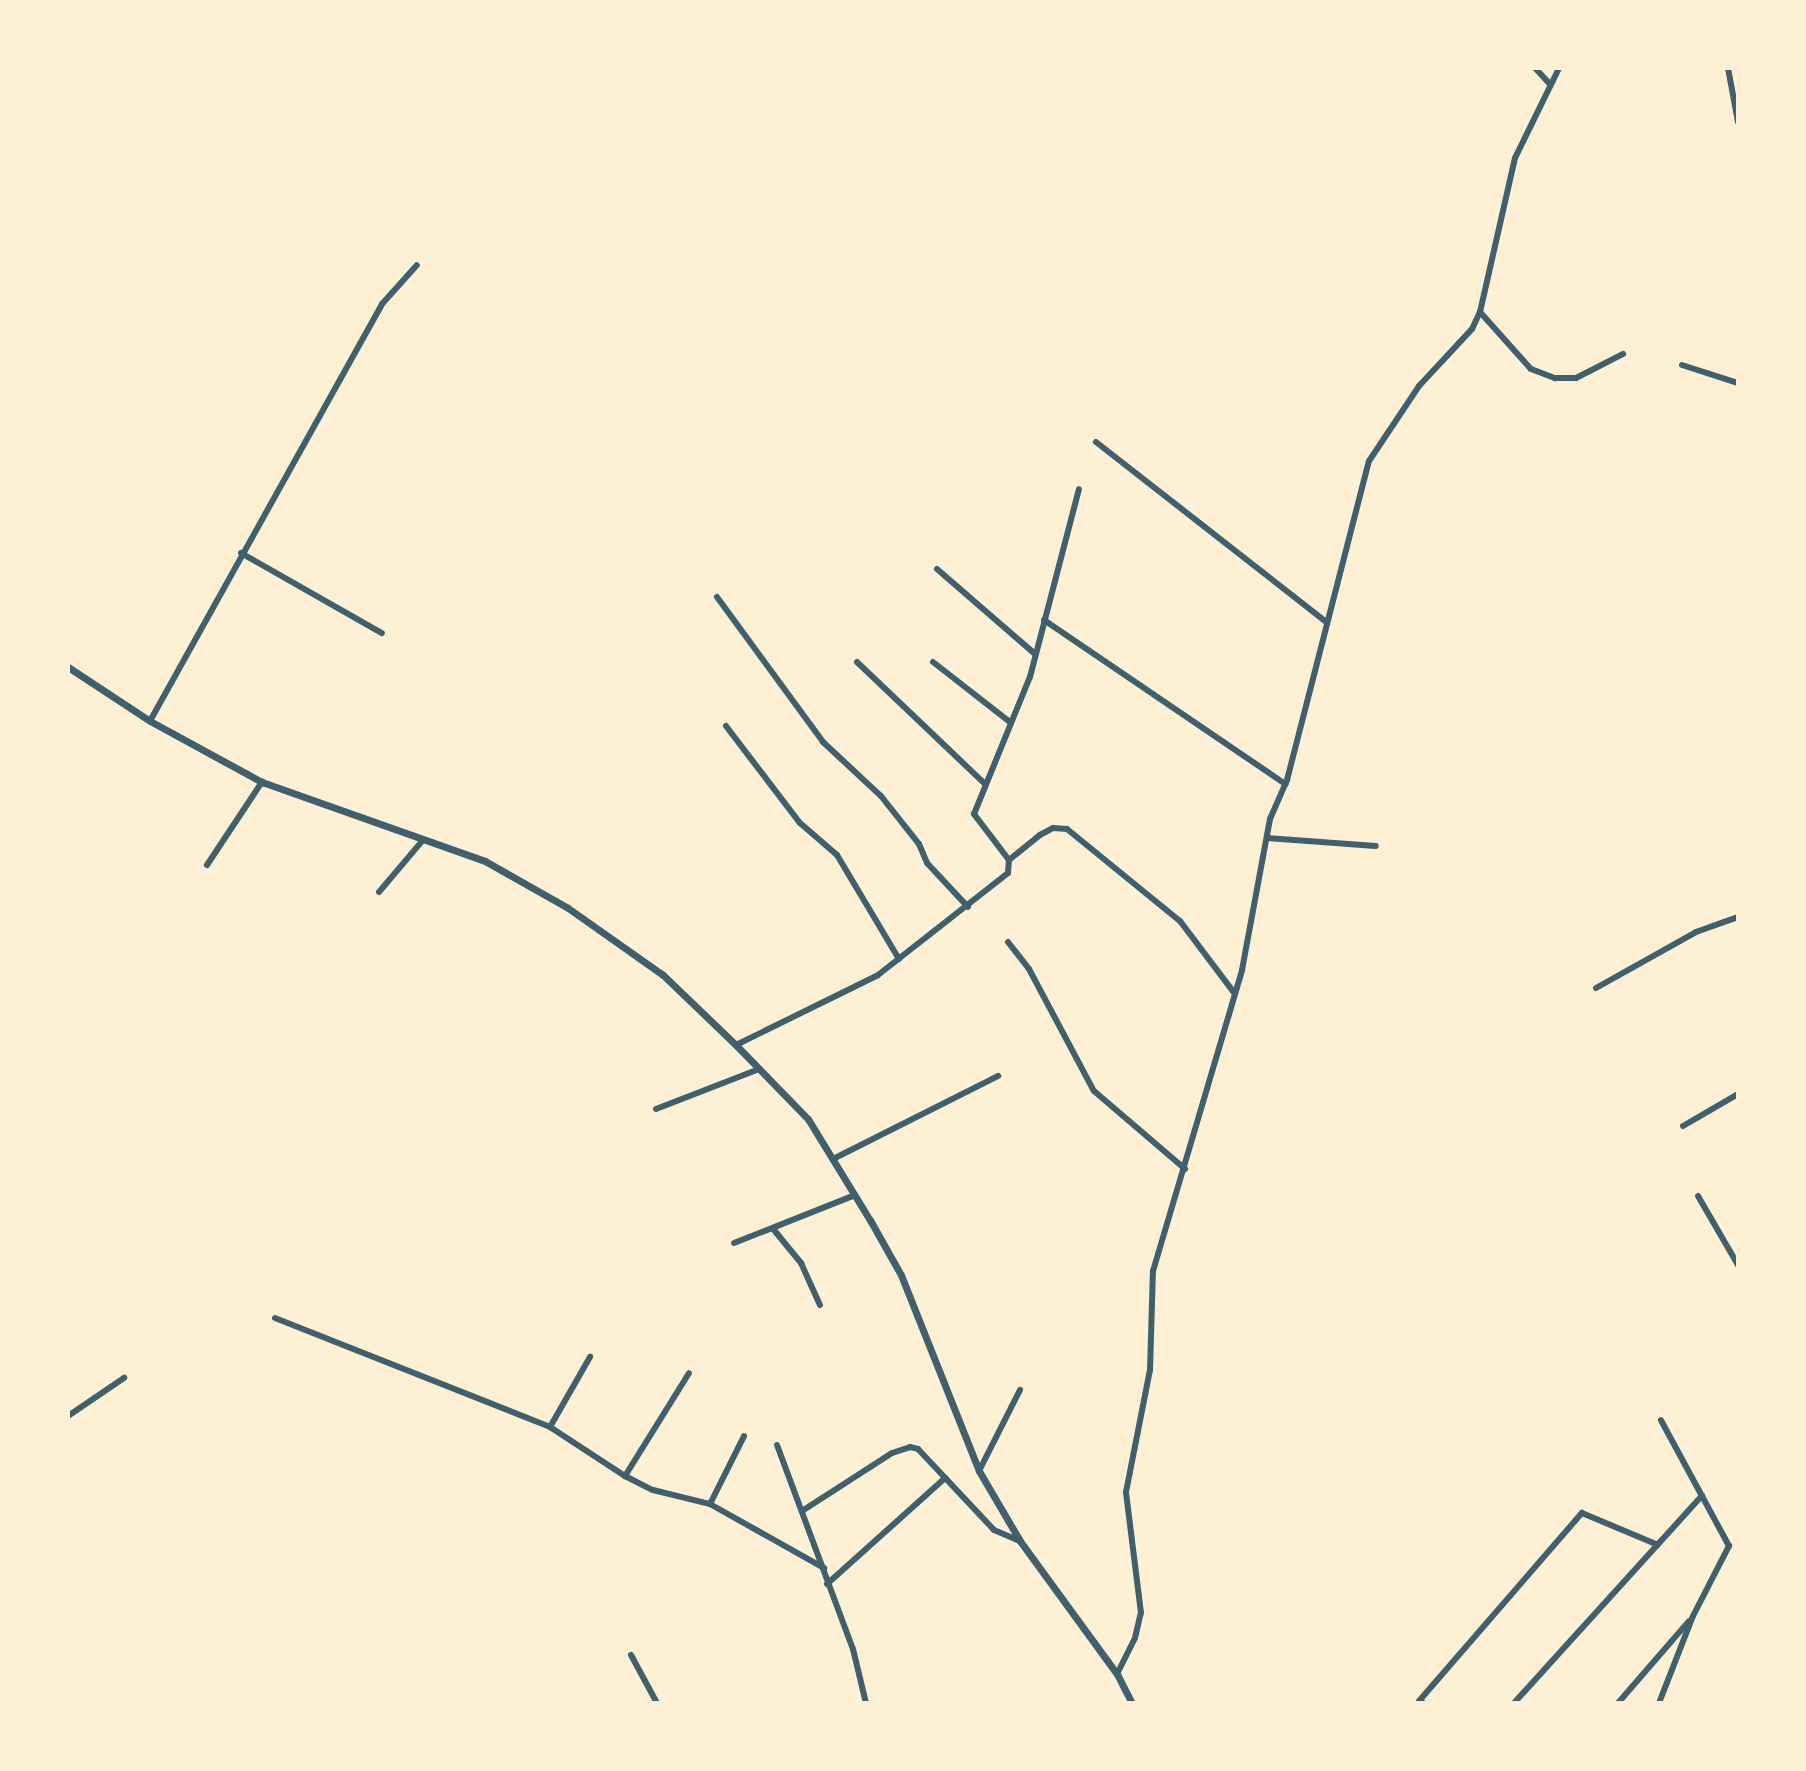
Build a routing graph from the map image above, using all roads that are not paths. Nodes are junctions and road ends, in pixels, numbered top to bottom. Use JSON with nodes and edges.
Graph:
{"nodes":[{"id":1,"x":1535,"y":68,"type":"edge"},
{"id":2,"x":1559,"y":68,"type":"edge"},
{"id":3,"x":1728,"y":68,"type":"edge"},
{"id":4,"x":1549,"y":83,"type":"junction"},
{"id":5,"x":1738,"y":122,"type":"edge"},
{"id":6,"x":417,"y":265,"type":"dead end"},
{"id":7,"x":1480,"y":312,"type":"junction"},
{"id":8,"x":1623,"y":354,"type":"dead end"},
{"id":9,"x":1682,"y":365,"type":"dead end"},
{"id":10,"x":1738,"y":383,"type":"edge"},
{"id":11,"x":1096,"y":442,"type":"dead end"},
{"id":12,"x":1079,"y":489,"type":"dead end"},
{"id":13,"x":241,"y":553,"type":"junction"},
{"id":14,"x":937,"y":569,"type":"dead end"},
{"id":15,"x":717,"y":597,"type":"dead end"},
{"id":16,"x":1044,"y":620,"type":"junction"},
{"id":17,"x":1326,"y":622,"type":"junction"},
{"id":18,"x":382,"y":633,"type":"dead end"},
{"id":19,"x":1035,"y":654,"type":"junction"},
{"id":20,"x":857,"y":662,"type":"dead end"},
{"id":21,"x":933,"y":662,"type":"dead end"},
{"id":22,"x":68,"y":667,"type":"edge"},
{"id":23,"x":150,"y":721,"type":"junction"},
{"id":24,"x":1011,"y":723,"type":"junction"},
{"id":25,"x":726,"y":726,"type":"dead end"},
{"id":26,"x":262,"y":782,"type":"junction"},
{"id":27,"x":985,"y":784,"type":"junction"},
{"id":28,"x":1285,"y":784,"type":"junction"},
{"id":29,"x":1268,"y":838,"type":"junction"},
{"id":30,"x":423,"y":840,"type":"junction"},
{"id":31,"x":1376,"y":846,"type":"dead end"},
{"id":32,"x":1009,"y":860,"type":"junction"},
{"id":33,"x":207,"y":865,"type":"dead end"},
{"id":34,"x":379,"y":892,"type":"dead end"},
{"id":35,"x":968,"y":907,"type":"junction"},
{"id":36,"x":1738,"y":917,"type":"edge"},
{"id":37,"x":1008,"y":942,"type":"dead end"},
{"id":38,"x":899,"y":959,"type":"junction"},
{"id":39,"x":1596,"y":988,"type":"dead end"},
{"id":40,"x":1235,"y":994,"type":"junction"},
{"id":41,"x":736,"y":1045,"type":"junction"},
{"id":42,"x":759,"y":1069,"type":"junction"},
{"id":43,"x":998,"y":1076,"type":"dead end"},
{"id":44,"x":1738,"y":1094,"type":"edge"},
{"id":45,"x":656,"y":1109,"type":"dead end"},
{"id":46,"x":1683,"y":1126,"type":"dead end"},
{"id":47,"x":833,"y":1159,"type":"junction"},
{"id":48,"x":1185,"y":1169,"type":"junction"},
{"id":49,"x":855,"y":1195,"type":"junction"},
{"id":50,"x":1698,"y":1196,"type":"dead end"},
{"id":51,"x":774,"y":1230,"type":"junction"},
{"id":52,"x":734,"y":1243,"type":"dead end"},
{"id":53,"x":1738,"y":1265,"type":"edge"},
{"id":54,"x":820,"y":1305,"type":"dead end"},
{"id":55,"x":275,"y":1318,"type":"dead end"},
{"id":56,"x":590,"y":1357,"type":"dead end"},
{"id":57,"x":689,"y":1373,"type":"dead end"},
{"id":58,"x":124,"y":1378,"type":"dead end"},
{"id":59,"x":1020,"y":1390,"type":"dead end"},
{"id":60,"x":68,"y":1416,"type":"edge"},
{"id":61,"x":1661,"y":1420,"type":"dead end"},
{"id":62,"x":550,"y":1427,"type":"junction"},
{"id":63,"x":744,"y":1436,"type":"dead end"},
{"id":64,"x":777,"y":1445,"type":"dead end"},
{"id":65,"x":979,"y":1471,"type":"junction"},
{"id":66,"x":625,"y":1476,"type":"junction"},
{"id":67,"x":945,"y":1478,"type":"junction"},
{"id":68,"x":1702,"y":1496,"type":"junction"},
{"id":69,"x":710,"y":1504,"type":"junction"},
{"id":70,"x":802,"y":1511,"type":"junction"},
{"id":71,"x":1020,"y":1541,"type":"junction"},
{"id":72,"x":1658,"y":1545,"type":"junction"},
{"id":73,"x":824,"y":1568,"type":"junction"},
{"id":74,"x":827,"y":1584,"type":"junction"},
{"id":75,"x":1693,"y":1616,"type":"junction"},
{"id":76,"x":631,"y":1655,"type":"dead end"},
{"id":77,"x":1117,"y":1674,"type":"junction"},
{"id":78,"x":657,"y":1703,"type":"edge"},
{"id":79,"x":866,"y":1703,"type":"edge"},
{"id":80,"x":1132,"y":1703,"type":"edge"},
{"id":81,"x":1423,"y":1703,"type":"edge"},
{"id":82,"x":1514,"y":1703,"type":"edge"},
{"id":83,"x":1618,"y":1703,"type":"edge"},
{"id":84,"x":1659,"y":1703,"type":"edge"}],
"edges":[{"from":1,"to":4,"type":"street"},
{"from":2,"to":4,"type":"street"},
{"from":3,"to":5,"type":"street"},
{"from":4,"to":7,"type":"street"},
{"from":6,"to":13,"type":"street"},
{"from":7,"to":8,"type":"street"},
{"from":7,"to":17,"type":"street"},
{"from":9,"to":10,"type":"street"},
{"from":11,"to":17,"type":"street"},
{"from":12,"to":16,"type":"street"},
{"from":13,"to":18,"type":"street"},
{"from":13,"to":23,"type":"street"},
{"from":14,"to":19,"type":"street"},
{"from":15,"to":35,"type":"street"},
{"from":16,"to":19,"type":"street"},
{"from":16,"to":28,"type":"street"},
{"from":17,"to":28,"type":"street"},
{"from":19,"to":24,"type":"street"},
{"from":20,"to":27,"type":"street"},
{"from":21,"to":24,"type":"street"},
{"from":22,"to":23,"type":"street"},
{"from":23,"to":26,"type":"street"},
{"from":24,"to":27,"type":"street"},
{"from":25,"to":38,"type":"street"},
{"from":26,"to":30,"type":"street"},
{"from":26,"to":33,"type":"street"},
{"from":27,"to":32,"type":"street"},
{"from":28,"to":29,"type":"street"},
{"from":29,"to":31,"type":"street"},
{"from":29,"to":40,"type":"street"},
{"from":30,"to":34,"type":"street"},
{"from":30,"to":41,"type":"street"},
{"from":32,"to":35,"type":"street"},
{"from":32,"to":40,"type":"street"},
{"from":35,"to":38,"type":"street"},
{"from":36,"to":39,"type":"street"},
{"from":37,"to":48,"type":"street"},
{"from":38,"to":41,"type":"street"},
{"from":40,"to":48,"type":"street"},
{"from":41,"to":42,"type":"street"},
{"from":42,"to":45,"type":"street"},
{"from":42,"to":47,"type":"street"},
{"from":43,"to":47,"type":"street"},
{"from":44,"to":46,"type":"street"},
{"from":47,"to":49,"type":"street"},
{"from":48,"to":77,"type":"street"},
{"from":49,"to":51,"type":"street"},
{"from":49,"to":65,"type":"street"},
{"from":50,"to":53,"type":"street"},
{"from":51,"to":52,"type":"street"},
{"from":51,"to":54,"type":"street"},
{"from":55,"to":62,"type":"street"},
{"from":56,"to":62,"type":"street"},
{"from":57,"to":66,"type":"street"},
{"from":58,"to":60,"type":"street"},
{"from":59,"to":65,"type":"street"},
{"from":61,"to":68,"type":"street"},
{"from":62,"to":66,"type":"street"},
{"from":63,"to":69,"type":"street"},
{"from":64,"to":70,"type":"street"},
{"from":65,"to":71,"type":"street"},
{"from":66,"to":69,"type":"street"},
{"from":67,"to":70,"type":"street"},
{"from":67,"to":71,"type":"street"},
{"from":67,"to":74,"type":"street"},
{"from":68,"to":72,"type":"street"},
{"from":68,"to":75,"type":"street"},
{"from":69,"to":73,"type":"street"},
{"from":70,"to":73,"type":"street"},
{"from":71,"to":77,"type":"street"},
{"from":72,"to":81,"type":"street"},
{"from":72,"to":82,"type":"street"},
{"from":73,"to":74,"type":"street"},
{"from":74,"to":79,"type":"street"},
{"from":75,"to":83,"type":"street"},
{"from":75,"to":84,"type":"street"},
{"from":76,"to":78,"type":"street"},
{"from":77,"to":80,"type":"street"}]}
